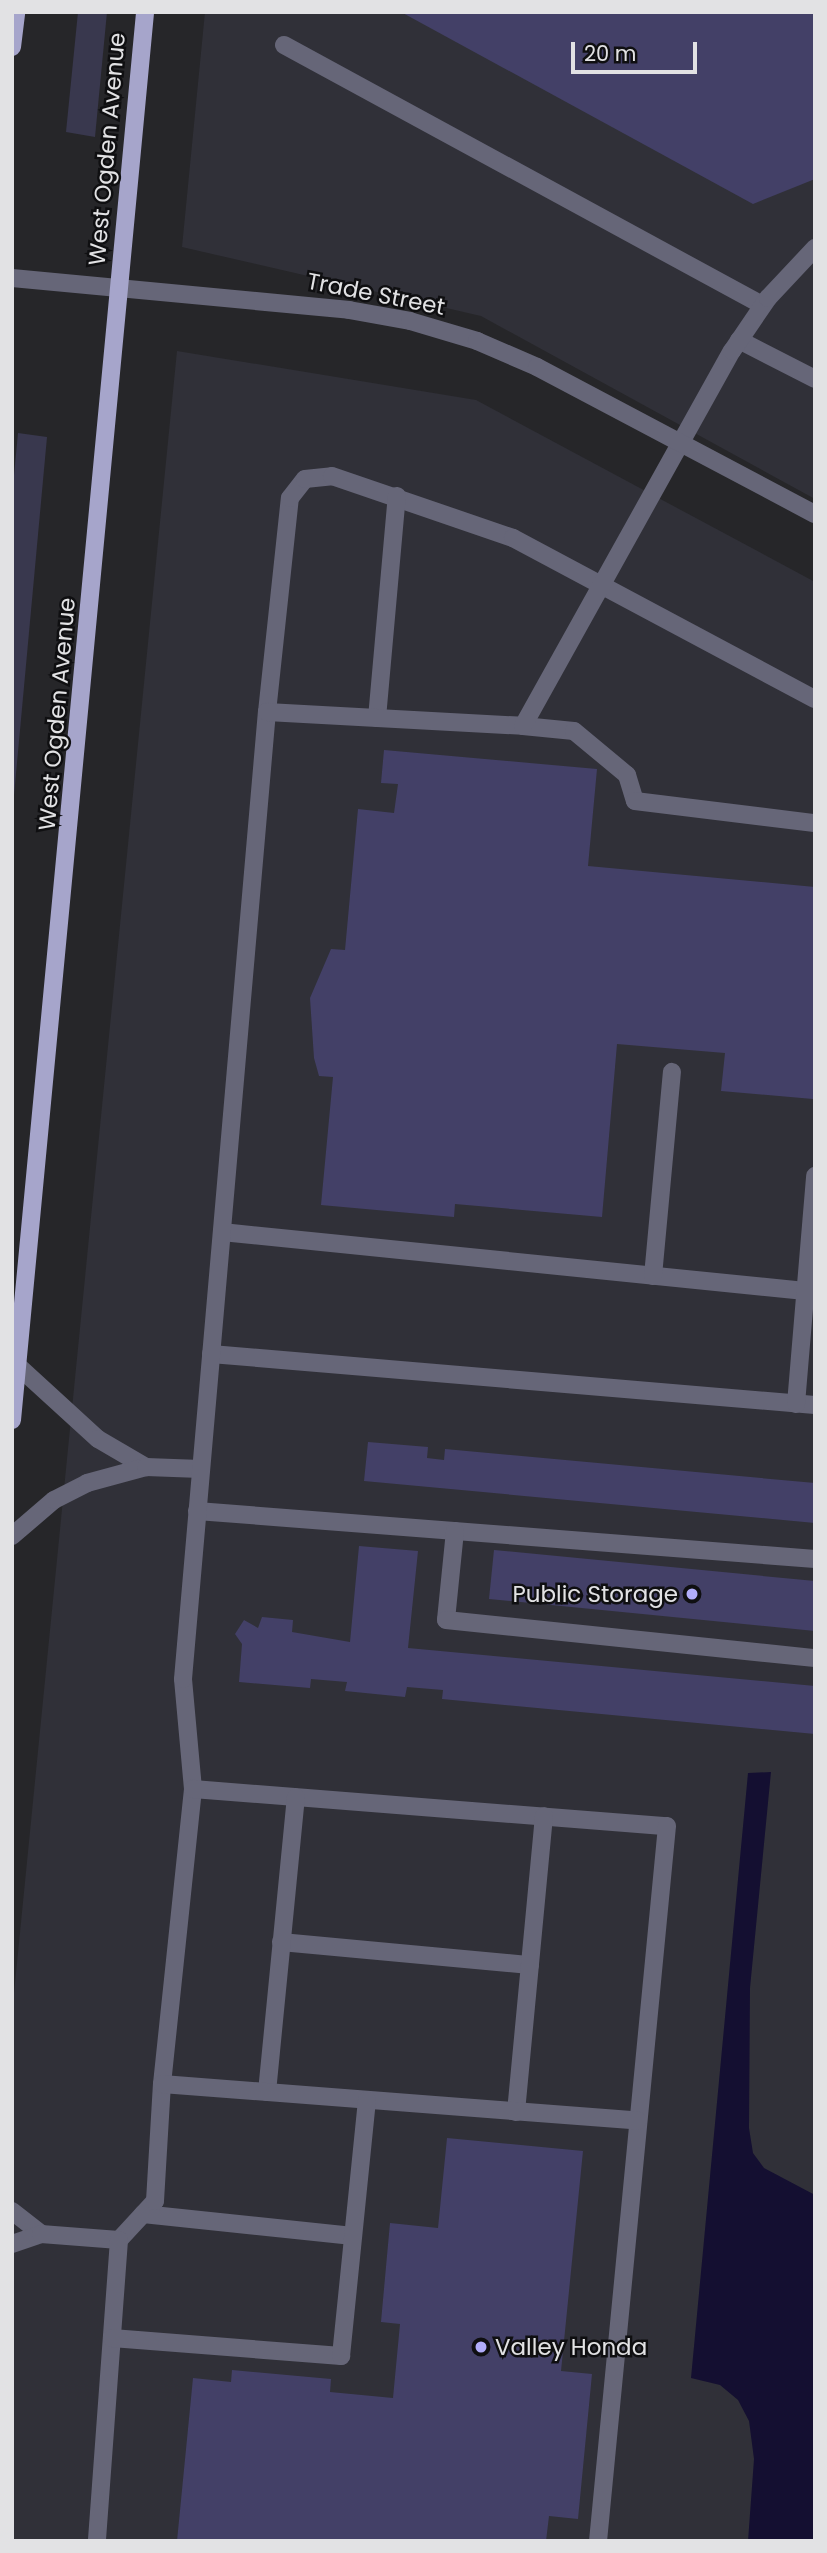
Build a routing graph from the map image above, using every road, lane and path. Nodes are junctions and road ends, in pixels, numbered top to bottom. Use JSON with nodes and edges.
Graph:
{"nodes":[{"id":1,"x":16,"y":12,"type":"edge"},
{"id":2,"x":145,"y":12,"type":"edge"},
{"id":3,"x":284,"y":45,"type":"dead end"},
{"id":4,"x":12,"y":47,"type":"edge"},
{"id":5,"x":815,"y":248,"type":"edge"},
{"id":6,"x":12,"y":278,"type":"edge"},
{"id":7,"x":119,"y":285,"type":"junction"},
{"id":8,"x":762,"y":305,"type":"junction"},
{"id":9,"x":739,"y":340,"type":"junction"},
{"id":10,"x":815,"y":379,"type":"edge"},
{"id":11,"x":684,"y":444,"type":"junction"},
{"id":12,"x":397,"y":496,"type":"junction"},
{"id":13,"x":815,"y":514,"type":"edge"},
{"id":14,"x":601,"y":588,"type":"junction"},
{"id":15,"x":815,"y":699,"type":"edge"},
{"id":16,"x":267,"y":712,"type":"junction"},
{"id":17,"x":377,"y":718,"type":"junction"},
{"id":18,"x":523,"y":726,"type":"junction"},
{"id":19,"x":815,"y":823,"type":"edge"},
{"id":20,"x":672,"y":1072,"type":"dead end"},
{"id":21,"x":815,"y":1176,"type":"edge"},
{"id":22,"x":222,"y":1232,"type":"junction"},
{"id":23,"x":653,"y":1276,"type":"junction"},
{"id":24,"x":805,"y":1291,"type":"junction"},
{"id":25,"x":211,"y":1354,"type":"junction"},
{"id":26,"x":18,"y":1366,"type":"junction"},
{"id":27,"x":796,"y":1404,"type":"junction"},
{"id":28,"x":815,"y":1405,"type":"edge"},
{"id":29,"x":12,"y":1420,"type":"edge"},
{"id":30,"x":146,"y":1466,"type":"junction"},
{"id":31,"x":201,"y":1469,"type":"junction"},
{"id":32,"x":197,"y":1511,"type":"junction"},
{"id":33,"x":455,"y":1531,"type":"junction"},
{"id":34,"x":12,"y":1536,"type":"edge"},
{"id":35,"x":815,"y":1559,"type":"edge"},
{"id":36,"x":815,"y":1658,"type":"edge"},
{"id":37,"x":193,"y":1789,"type":"junction"},
{"id":38,"x":296,"y":1797,"type":"junction"},
{"id":39,"x":544,"y":1816,"type":"junction"},
{"id":40,"x":281,"y":1942,"type":"junction"},
{"id":41,"x":530,"y":1965,"type":"junction"},
{"id":42,"x":162,"y":2084,"type":"junction"},
{"id":43,"x":267,"y":2092,"type":"junction"},
{"id":44,"x":368,"y":2100,"type":"junction"},
{"id":45,"x":516,"y":2112,"type":"junction"},
{"id":46,"x":638,"y":2121,"type":"junction"},
{"id":47,"x":12,"y":2211,"type":"edge"},
{"id":48,"x":143,"y":2214,"type":"junction"},
{"id":49,"x":41,"y":2234,"type":"junction"},
{"id":50,"x":353,"y":2236,"type":"junction"},
{"id":51,"x":119,"y":2240,"type":"junction"},
{"id":52,"x":12,"y":2244,"type":"edge"},
{"id":53,"x":112,"y":2338,"type":"junction"},
{"id":54,"x":97,"y":2541,"type":"edge"},
{"id":55,"x":598,"y":2541,"type":"edge"}],
"edges":[{"from":1,"to":4,"type":"main road"},
{"from":2,"to":7,"type":"main road","name":"West Ogden Avenue"},
{"from":3,"to":8,"type":"street"},
{"from":5,"to":8,"type":"street"},
{"from":6,"to":7,"type":"street","name":"Trade Street"},
{"from":7,"to":11,"type":"street","name":"Trade Street"},
{"from":7,"to":26,"type":"main road","name":"West Ogden Avenue"},
{"from":8,"to":9,"type":"street"},
{"from":9,"to":10,"type":"street"},
{"from":9,"to":11,"type":"street"},
{"from":11,"to":13,"type":"street","name":"Trade Street"},
{"from":11,"to":14,"type":"street"},
{"from":12,"to":14,"type":"street"},
{"from":12,"to":16,"type":"street"},
{"from":12,"to":17,"type":"street"},
{"from":14,"to":15,"type":"street"},
{"from":14,"to":18,"type":"street"},
{"from":16,"to":17,"type":"street"},
{"from":16,"to":22,"type":"street"},
{"from":17,"to":18,"type":"street"},
{"from":18,"to":19,"type":"street"},
{"from":20,"to":23,"type":"street"},
{"from":21,"to":24,"type":"street"},
{"from":22,"to":23,"type":"street"},
{"from":22,"to":25,"type":"street"},
{"from":23,"to":24,"type":"street"},
{"from":24,"to":27,"type":"street"},
{"from":25,"to":27,"type":"street"},
{"from":25,"to":31,"type":"street"},
{"from":26,"to":29,"type":"main road","name":"West Ogden Avenue"},
{"from":26,"to":30,"type":"street"},
{"from":27,"to":28,"type":"street"},
{"from":30,"to":31,"type":"street"},
{"from":30,"to":34,"type":"street"},
{"from":31,"to":32,"type":"street"},
{"from":32,"to":33,"type":"street"},
{"from":32,"to":37,"type":"street"},
{"from":33,"to":35,"type":"street"},
{"from":33,"to":36,"type":"street"},
{"from":37,"to":38,"type":"street"},
{"from":37,"to":42,"type":"street"},
{"from":38,"to":39,"type":"street"},
{"from":38,"to":40,"type":"street"},
{"from":39,"to":41,"type":"street"},
{"from":39,"to":46,"type":"street"},
{"from":40,"to":41,"type":"street"},
{"from":40,"to":43,"type":"street"},
{"from":41,"to":45,"type":"street"},
{"from":42,"to":43,"type":"street"},
{"from":42,"to":48,"type":"street"},
{"from":43,"to":44,"type":"street"},
{"from":44,"to":45,"type":"street"},
{"from":44,"to":50,"type":"street"},
{"from":45,"to":46,"type":"street"},
{"from":46,"to":55,"type":"street"},
{"from":47,"to":49,"type":"street"},
{"from":48,"to":50,"type":"street"},
{"from":48,"to":51,"type":"street"},
{"from":49,"to":51,"type":"street"},
{"from":49,"to":52,"type":"street"},
{"from":50,"to":53,"type":"street"},
{"from":51,"to":53,"type":"street"},
{"from":53,"to":54,"type":"street"}]}
